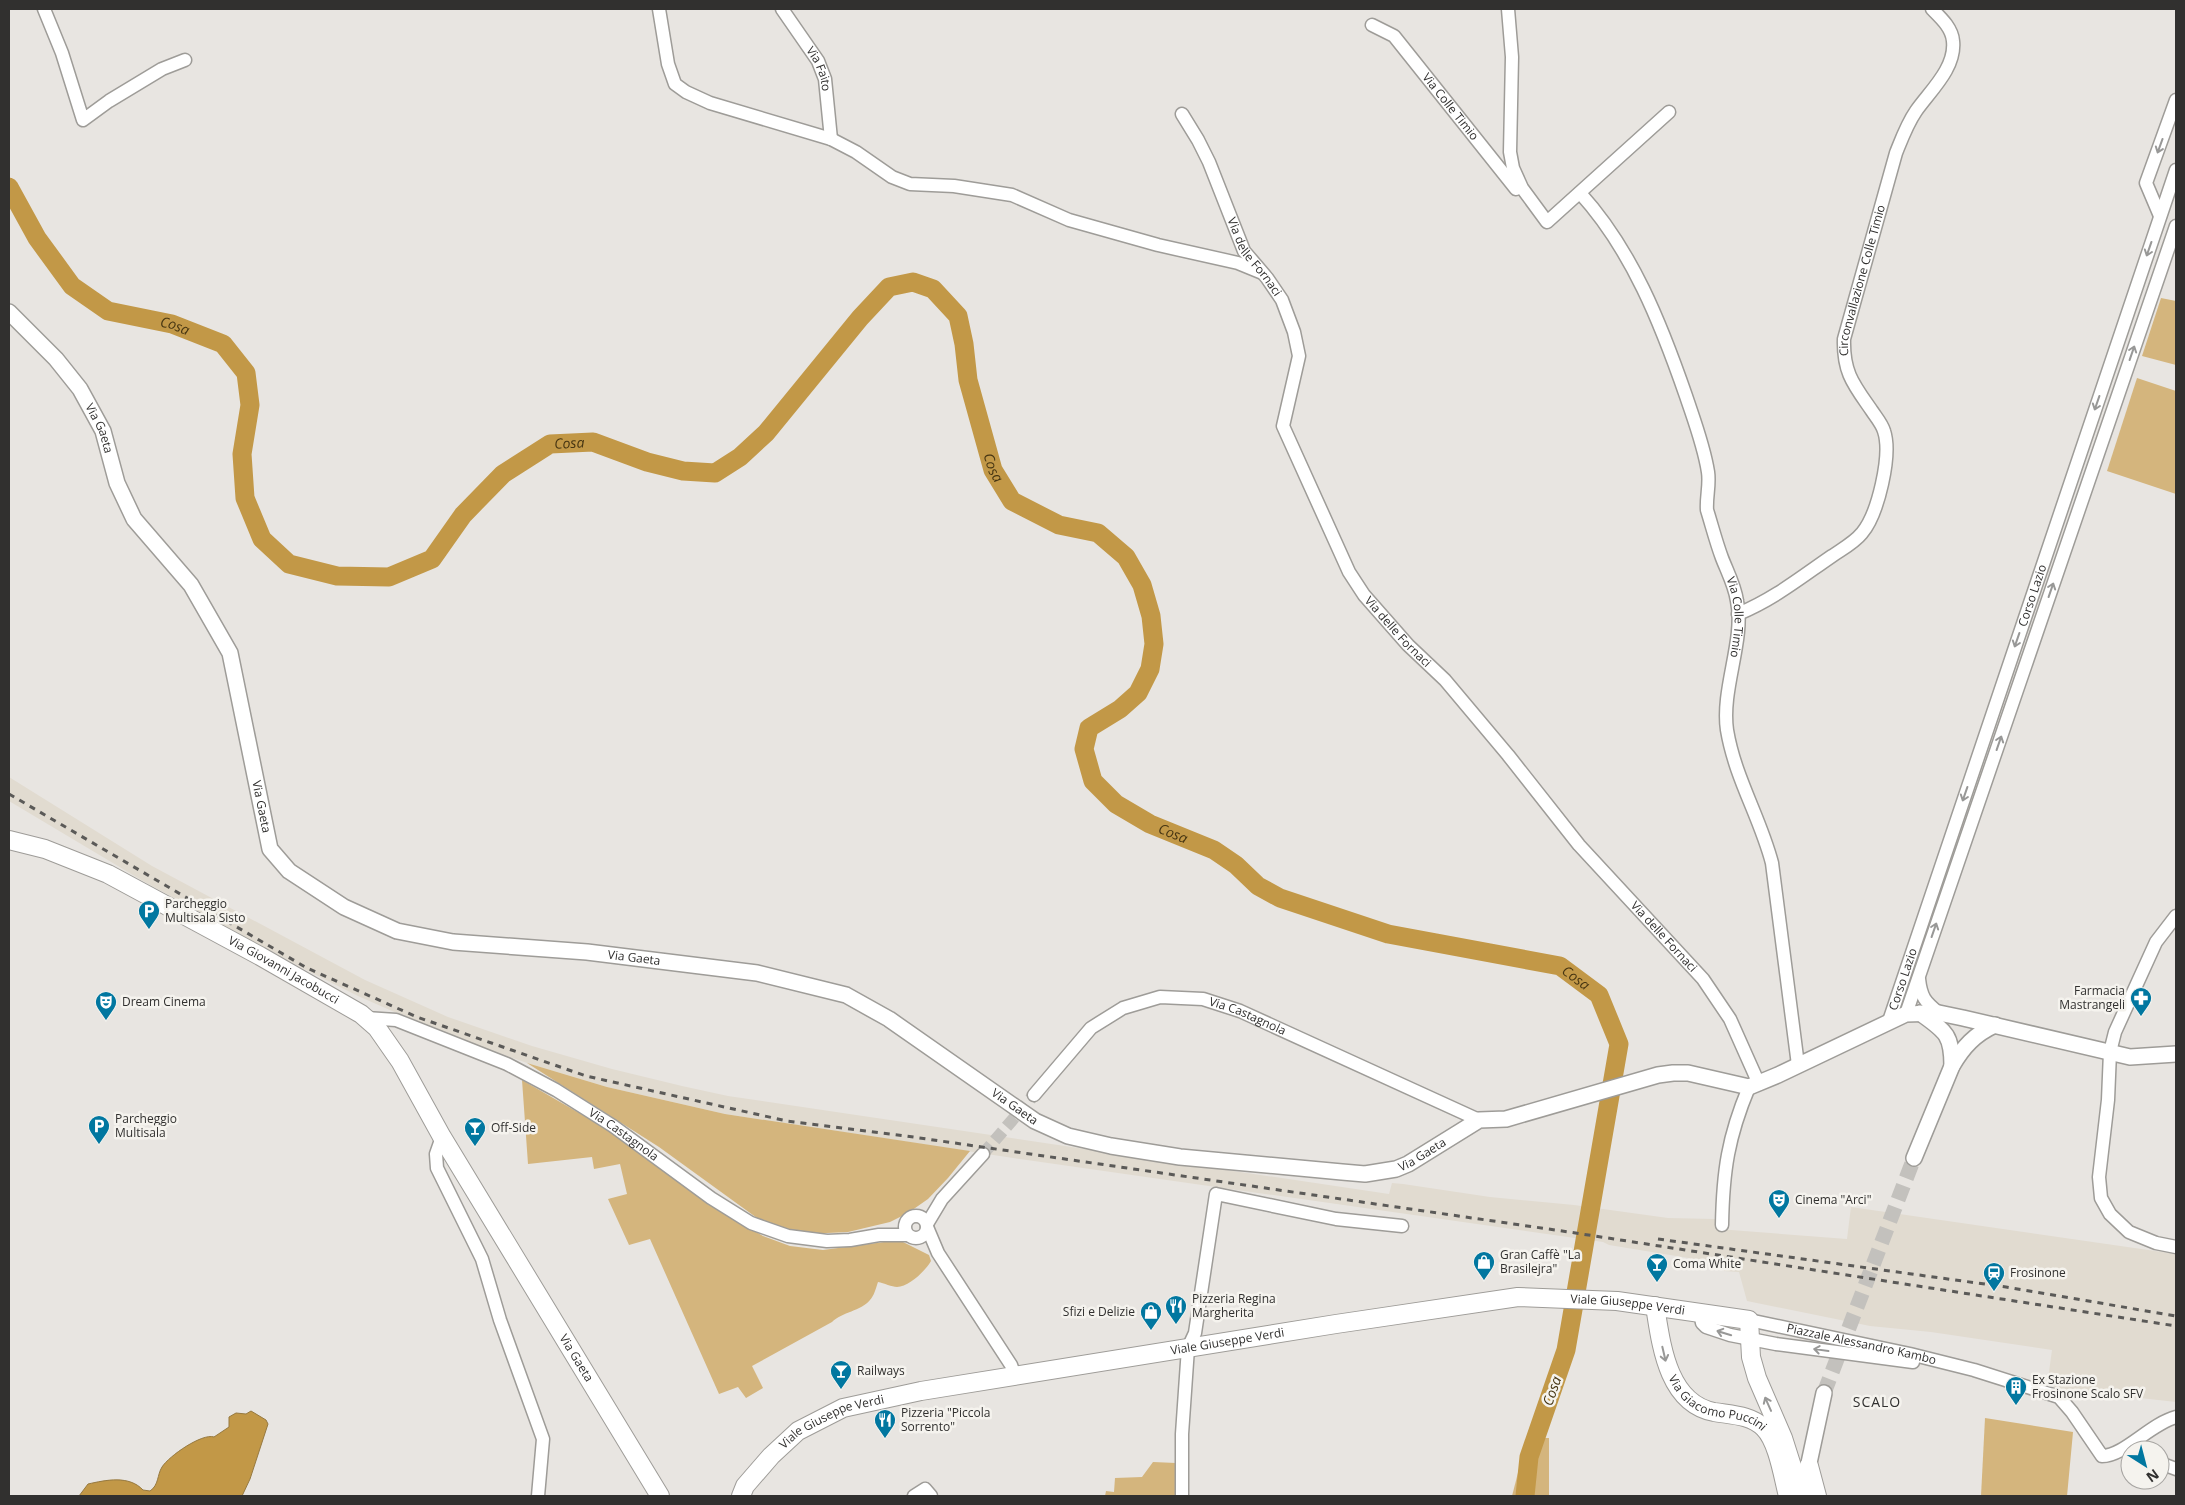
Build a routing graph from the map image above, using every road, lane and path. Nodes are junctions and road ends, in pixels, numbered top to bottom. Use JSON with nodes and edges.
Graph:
{"nodes":[{"id":1,"x":44,"y":9,"type":"edge"},
{"id":2,"x":659,"y":9,"type":"edge"},
{"id":3,"x":782,"y":9,"type":"edge"},
{"id":4,"x":1508,"y":9,"type":"edge"},
{"id":5,"x":1932,"y":9,"type":"edge"},
{"id":6,"x":1372,"y":25,"type":"dead end"},
{"id":7,"x":184,"y":60,"type":"dead end"},
{"id":8,"x":2176,"y":100,"type":"edge"},
{"id":9,"x":1669,"y":112,"type":"dead end"},
{"id":10,"x":1182,"y":114,"type":"dead end"},
{"id":11,"x":831,"y":139,"type":"junction"},
{"id":12,"x":2176,"y":170,"type":"edge"},
{"id":13,"x":1526,"y":194,"type":"junction"},
{"id":14,"x":1580,"y":194,"type":"junction"},
{"id":15,"x":2160,"y":216,"type":"junction"},
{"id":16,"x":2176,"y":226,"type":"edge"},
{"id":17,"x":1263,"y":273,"type":"junction"},
{"id":18,"x":9,"y":312,"type":"edge"},
{"id":19,"x":1738,"y":614,"type":"junction"},
{"id":20,"x":9,"y":840,"type":"edge"},
{"id":21,"x":2176,"y":916,"type":"edge"},
{"id":22,"x":1918,"y":976,"type":"junction"},
{"id":23,"x":1939,"y":1013,"type":"junction"},
{"id":24,"x":1913,"y":1014,"type":"junction"},
{"id":25,"x":366,"y":1018,"type":"junction"},
{"id":26,"x":1963,"y":1018,"type":"junction"},
{"id":27,"x":1889,"y":1021,"type":"junction"},
{"id":28,"x":1995,"y":1025,"type":"junction"},
{"id":29,"x":1950,"y":1040,"type":"junction"},
{"id":30,"x":1967,"y":1044,"type":"junction"},
{"id":31,"x":2110,"y":1052,"type":"junction"},
{"id":32,"x":2176,"y":1054,"type":"edge"},
{"id":33,"x":1798,"y":1065,"type":"junction"},
{"id":34,"x":1952,"y":1066,"type":"junction"},
{"id":35,"x":1754,"y":1085,"type":"junction"},
{"id":36,"x":1034,"y":1095,"type":"tunnel mouth"},
{"id":37,"x":1479,"y":1120,"type":"junction"},
{"id":38,"x":442,"y":1137,"type":"junction"},
{"id":39,"x":983,"y":1154,"type":"tunnel mouth"},
{"id":40,"x":1914,"y":1158,"type":"tunnel mouth"},
{"id":41,"x":942,"y":1199,"type":"junction"},
{"id":42,"x":911,"y":1219,"type":"junction"},
{"id":43,"x":1722,"y":1225,"type":"dead end"},
{"id":44,"x":927,"y":1226,"type":"junction"},
{"id":45,"x":1402,"y":1226,"type":"dead end"},
{"id":46,"x":879,"y":1235,"type":"junction"},
{"id":47,"x":910,"y":1237,"type":"junction"},
{"id":48,"x":2176,"y":1247,"type":"edge"},
{"id":49,"x":938,"y":1253,"type":"junction"},
{"id":50,"x":1656,"y":1306,"type":"junction"},
{"id":51,"x":1700,"y":1312,"type":"junction"},
{"id":52,"x":1748,"y":1320,"type":"junction"},
{"id":53,"x":1754,"y":1339,"type":"junction"},
{"id":54,"x":1188,"y":1348,"type":"junction"},
{"id":55,"x":1974,"y":1370,"type":"junction"},
{"id":56,"x":1014,"y":1376,"type":"junction"},
{"id":57,"x":1824,"y":1393,"type":"tunnel mouth"},
{"id":58,"x":2176,"y":1417,"type":"edge"},
{"id":59,"x":2141,"y":1440,"type":"edge"},
{"id":60,"x":2120,"y":1451,"type":"edge"},
{"id":61,"x":2113,"y":1454,"type":"junction"},
{"id":62,"x":2120,"y":1454,"type":"edge"},
{"id":63,"x":1809,"y":1466,"type":"joint"},
{"id":64,"x":1804,"y":1495,"type":"edge"},
{"id":65,"x":538,"y":1496,"type":"edge"},
{"id":66,"x":660,"y":1496,"type":"edge"},
{"id":67,"x":741,"y":1496,"type":"edge"},
{"id":68,"x":914,"y":1496,"type":"edge"},
{"id":69,"x":931,"y":1496,"type":"edge"},
{"id":70,"x":1182,"y":1496,"type":"edge"}],
"edges":[{"from":1,"to":7,"type":"street"},
{"from":2,"to":11,"type":"street"},
{"from":3,"to":11,"type":"street","name":"Via Faito"},
{"from":4,"to":13,"type":"street","name":"Via Colle Timio"},
{"from":5,"to":19,"type":"street","name":"Circonvallazione Colle Timio"},
{"from":6,"to":13,"type":"street","name":"Via Colle Timio"},
{"from":8,"to":15,"type":"street","one_way":true},
{"from":9,"to":14,"type":"street","name":"Via Colle Timio"},
{"from":10,"to":17,"type":"street","name":"Via delle Fornaci"},
{"from":11,"to":17,"type":"street"},
{"from":12,"to":15,"type":"street","name":"Corso Lazio"},
{"from":13,"to":14,"type":"street","name":"Via Colle Timio"},
{"from":14,"to":19,"type":"street","name":"Via Colle Timio"},
{"from":15,"to":27,"type":"street","name":"Corso Lazio","one_way":true},
{"from":22,"to":16,"type":"street","name":"Corso Lazio","one_way":true},
{"from":17,"to":35,"type":"street","name":"Via delle Fornaci"},
{"from":18,"to":37,"type":"street","name":"Via Gaeta"},
{"from":19,"to":33,"type":"street","name":"Via Colle Timio"},
{"from":20,"to":25,"type":"main road","name":"Via Giovanni Jacobucci"},
{"from":21,"to":31,"type":"street"},
{"from":22,"to":23,"type":"street","name":"Corso Lazio"},
{"from":22,"to":24,"type":"street","name":"Corso Lazio"},
{"from":23,"to":24,"type":"street"},
{"from":23,"to":26,"type":"street"},
{"from":24,"to":27,"type":"street"},
{"from":24,"to":29,"type":"street"},
{"from":25,"to":38,"type":"main road","name":"Via Gaeta"},
{"from":25,"to":46,"type":"street","name":"Via Castagnola"},
{"from":26,"to":28,"type":"street"},
{"from":26,"to":29,"type":"street"},
{"from":26,"to":30,"type":"street"},
{"from":27,"to":33,"type":"street"},
{"from":28,"to":30,"type":"street"},
{"from":28,"to":31,"type":"street"},
{"from":29,"to":34,"type":"street"},
{"from":30,"to":34,"type":"street"},
{"from":31,"to":32,"type":"street"},
{"from":31,"to":48,"type":"street"},
{"from":33,"to":35,"type":"street"},
{"from":34,"to":40,"type":"street"},
{"from":35,"to":37,"type":"street"},
{"from":35,"to":43,"type":"street"},
{"from":36,"to":37,"type":"street","name":"Via Castagnola"},
{"from":38,"to":65,"type":"street"},
{"from":38,"to":66,"type":"main road","name":"Via Gaeta"},
{"from":39,"to":41,"type":"street"},
{"from":41,"to":42,"type":"street"},
{"from":41,"to":44,"type":"street"},
{"from":42,"to":44,"type":"street"},
{"from":42,"to":46,"type":"street"},
{"from":42,"to":47,"type":"street"},
{"from":44,"to":47,"type":"street"},
{"from":44,"to":49,"type":"street"},
{"from":45,"to":54,"type":"street"},
{"from":46,"to":47,"type":"street"},
{"from":47,"to":49,"type":"street"},
{"from":49,"to":56,"type":"street"},
{"from":50,"to":51,"type":"main road","name":"Viale Giuseppe Verdi"},
{"from":50,"to":54,"type":"main road","name":"Viale Giuseppe Verdi"},
{"from":50,"to":64,"type":"main road","name":"Via Giacomo Puccini","one_way":true},
{"from":51,"to":52,"type":"main road","name":"Viale Giuseppe Verdi"},
{"from":53,"to":51,"type":"street","name":"Piazzale Alessandro Kambo","one_way":true},
{"from":52,"to":53,"type":"main road"},
{"from":52,"to":55,"type":"street","name":"Piazzale Alessandro Kambo"},
{"from":55,"to":53,"type":"street","name":"Piazzale Alessandro Kambo","one_way":true},
{"from":64,"to":53,"type":"main road","one_way":true},
{"from":54,"to":56,"type":"main road","name":"Viale Giuseppe Verdi"},
{"from":54,"to":70,"type":"street"},
{"from":55,"to":61,"type":"street","name":"Piazzale Alessandro Kambo"},
{"from":56,"to":67,"type":"main road","name":"Viale Giuseppe Verdi"},
{"from":57,"to":63,"type":"street"},
{"from":58,"to":59,"type":"street"},
{"from":60,"to":61,"type":"street"},
{"from":61,"to":62,"type":"street"},
{"from":63,"to":64,"type":"main road"},
{"from":68,"to":69,"type":"street"}]}
